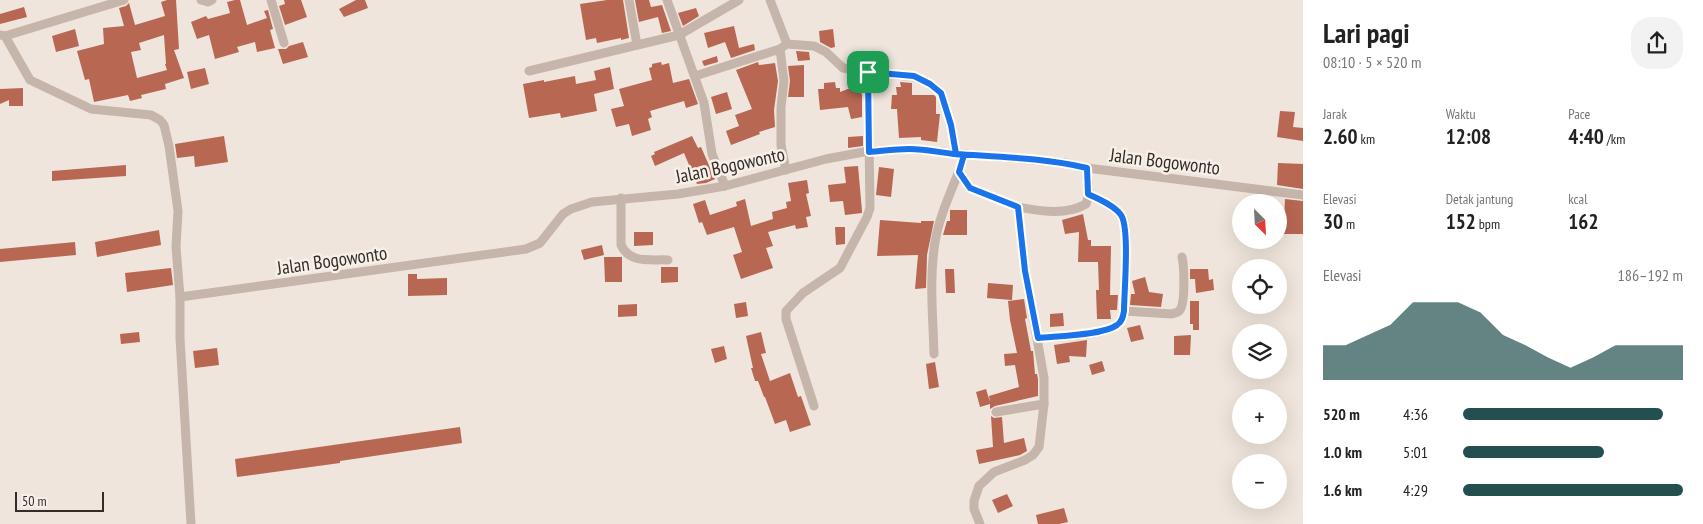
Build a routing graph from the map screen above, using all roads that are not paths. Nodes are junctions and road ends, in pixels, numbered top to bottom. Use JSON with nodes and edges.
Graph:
{"nodes":[{"id":1,"x":124,"y":0,"type":"edge"},
{"id":2,"x":200,"y":0,"type":"edge"},
{"id":3,"x":212,"y":0,"type":"edge"},
{"id":4,"x":271,"y":0,"type":"edge"},
{"id":5,"x":629,"y":0,"type":"edge"},
{"id":6,"x":667,"y":0,"type":"edge"},
{"id":7,"x":739,"y":0,"type":"edge"},
{"id":8,"x":770,"y":0,"type":"edge"},
{"id":9,"x":679,"y":35,"type":"junction"},
{"id":10,"x":2,"y":36,"type":"edge"},
{"id":11,"x":284,"y":43,"type":"dead end"},
{"id":12,"x":637,"y":45,"type":"junction"},
{"id":13,"x":783,"y":47,"type":"junction"},
{"id":14,"x":528,"y":71,"type":"dead end"},
{"id":15,"x":868,"y":72,"type":"junction"},
{"id":16,"x":695,"y":76,"type":"junction"},
{"id":17,"x":869,"y":152,"type":"junction"},
{"id":18,"x":960,"y":154,"type":"junction"},
{"id":19,"x":1087,"y":168,"type":"junction"},
{"id":20,"x":786,"y":170,"type":"junction"},
{"id":21,"x":959,"y":172,"type":"junction"},
{"id":22,"x":725,"y":186,"type":"junction"},
{"id":23,"x":1088,"y":194,"type":"junction"},
{"id":24,"x":1303,"y":195,"type":"edge"},
{"id":25,"x":621,"y":198,"type":"junction"},
{"id":26,"x":1018,"y":207,"type":"junction"},
{"id":27,"x":1182,"y":257,"type":"dead end"},
{"id":28,"x":668,"y":260,"type":"dead end"},
{"id":29,"x":180,"y":297,"type":"junction"},
{"id":30,"x":1124,"y":311,"type":"junction"},
{"id":31,"x":1038,"y":338,"type":"junction"},
{"id":32,"x":934,"y":354,"type":"dead end"},
{"id":33,"x":1044,"y":404,"type":"junction"},
{"id":34,"x":814,"y":406,"type":"dead end"},
{"id":35,"x":996,"y":412,"type":"dead end"},
{"id":36,"x":190,"y":524,"type":"edge"},
{"id":37,"x":980,"y":524,"type":"edge"}],
"edges":[{"from":1,"to":10,"type":"street"},
{"from":2,"to":3,"type":"street"},
{"from":4,"to":11,"type":"street"},
{"from":5,"to":12,"type":"street"},
{"from":6,"to":9,"type":"street"},
{"from":7,"to":9,"type":"street"},
{"from":8,"to":13,"type":"street"},
{"from":9,"to":12,"type":"street"},
{"from":9,"to":16,"type":"street"},
{"from":10,"to":29,"type":"street"},
{"from":12,"to":14,"type":"street"},
{"from":13,"to":15,"type":"street"},
{"from":13,"to":16,"type":"street"},
{"from":13,"to":20,"type":"street"},
{"from":15,"to":17,"type":"street"},
{"from":15,"to":18,"type":"street"},
{"from":16,"to":22,"type":"street"},
{"from":17,"to":18,"type":"street","name":"Jalan Bogowonto"},
{"from":17,"to":20,"type":"street","name":"Jalan Bogowonto"},
{"from":17,"to":34,"type":"street"},
{"from":18,"to":19,"type":"street","name":"Jalan Bogowonto"},
{"from":18,"to":21,"type":"street"},
{"from":19,"to":23,"type":"street"},
{"from":19,"to":24,"type":"street","name":"Jalan Bogowonto"},
{"from":20,"to":22,"type":"street","name":"Jalan Bogowonto"},
{"from":21,"to":26,"type":"street"},
{"from":21,"to":32,"type":"street"},
{"from":22,"to":25,"type":"street","name":"Jalan Bogowonto"},
{"from":23,"to":26,"type":"street"},
{"from":23,"to":30,"type":"street"},
{"from":25,"to":28,"type":"street"},
{"from":25,"to":29,"type":"street","name":"Jalan Bogowonto"},
{"from":26,"to":31,"type":"street"},
{"from":27,"to":30,"type":"street"},
{"from":29,"to":36,"type":"street"},
{"from":30,"to":31,"type":"street"},
{"from":31,"to":33,"type":"street"},
{"from":33,"to":35,"type":"street"},
{"from":33,"to":37,"type":"street"}]}
